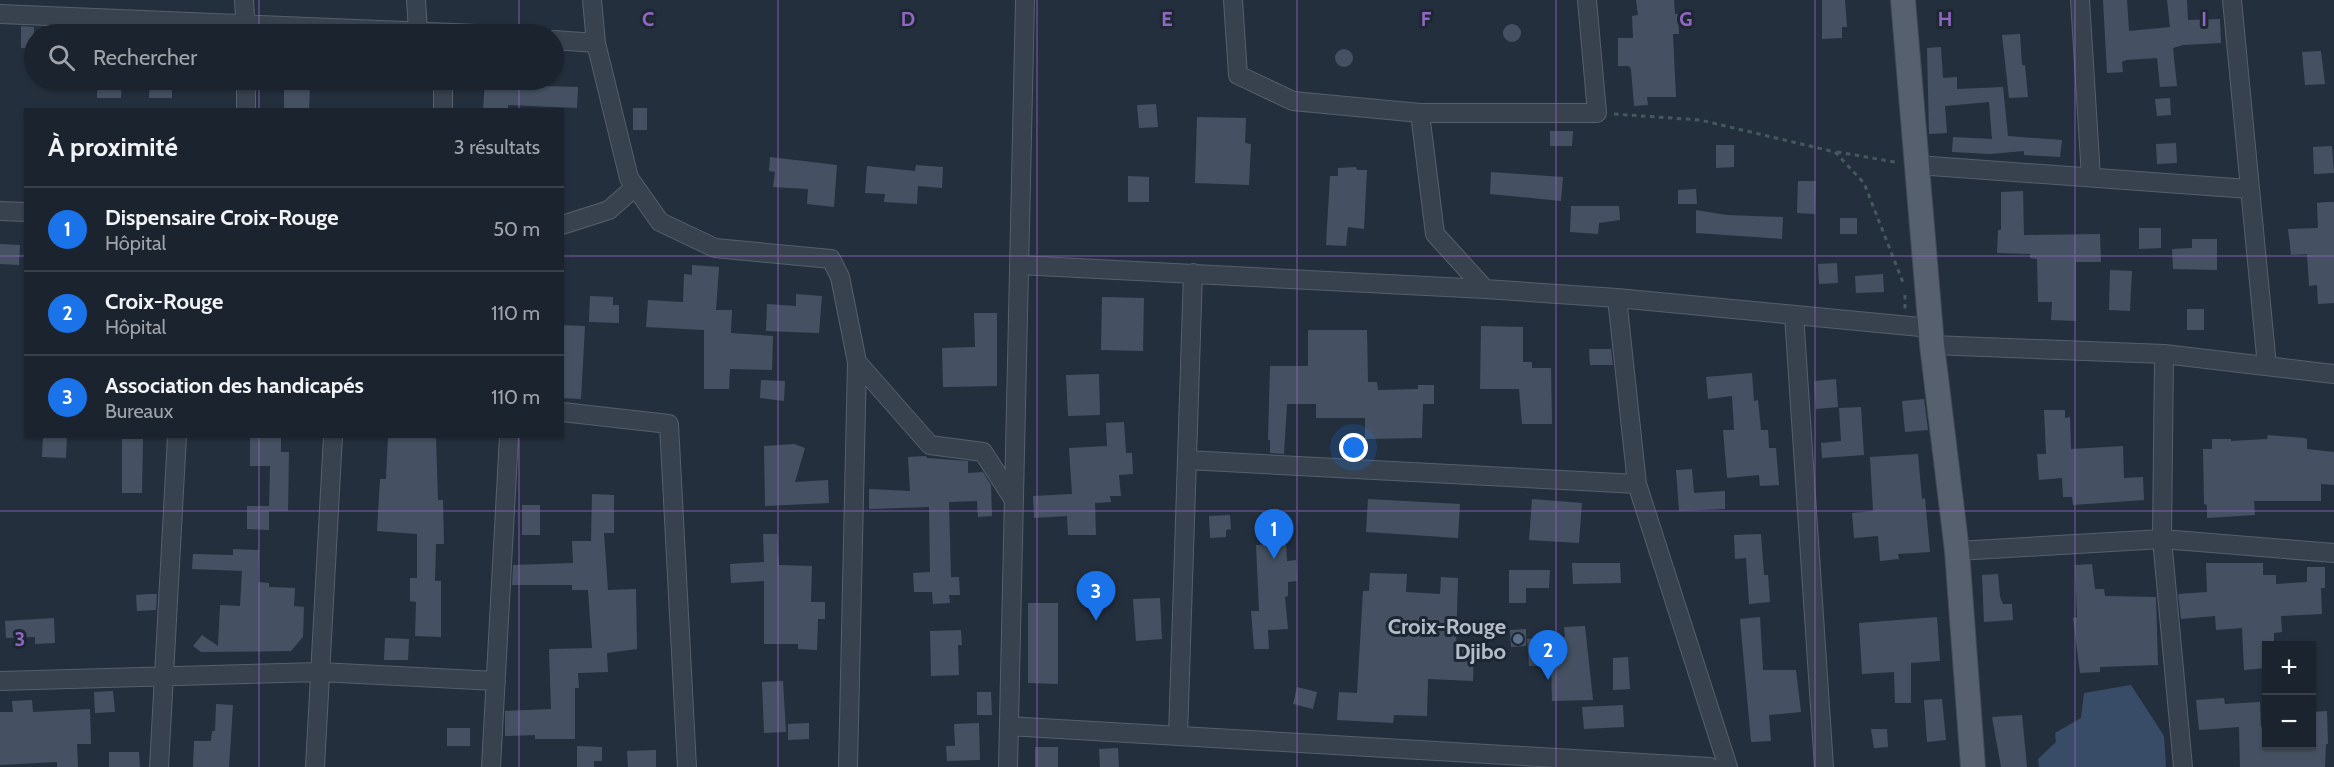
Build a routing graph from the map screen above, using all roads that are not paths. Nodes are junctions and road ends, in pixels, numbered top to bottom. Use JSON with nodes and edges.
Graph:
{"nodes":[{"id":1,"x":244,"y":0,"type":"edge"},
{"id":2,"x":416,"y":0,"type":"edge"},
{"id":3,"x":592,"y":0,"type":"edge"},
{"id":4,"x":1025,"y":0,"type":"edge"},
{"id":5,"x":1233,"y":0,"type":"edge"},
{"id":6,"x":1587,"y":0,"type":"edge"},
{"id":7,"x":1903,"y":0,"type":"edge"},
{"id":8,"x":2080,"y":0,"type":"edge"},
{"id":9,"x":2232,"y":0,"type":"edge"},
{"id":10,"x":0,"y":14,"type":"edge"},
{"id":11,"x":154,"y":24,"type":"edge"},
{"id":12,"x":246,"y":24,"type":"edge"},
{"id":13,"x":419,"y":24,"type":"edge"},
{"id":14,"x":564,"y":41,"type":"edge"},
{"id":15,"x":596,"y":43,"type":"junction"},
{"id":16,"x":246,"y":90,"type":"edge"},
{"id":17,"x":443,"y":90,"type":"edge"},
{"id":18,"x":246,"y":108,"type":"edge"},
{"id":19,"x":443,"y":108,"type":"edge"},
{"id":20,"x":1420,"y":113,"type":"junction"},
{"id":21,"x":1917,"y":165,"type":"junction"},
{"id":22,"x":2091,"y":177,"type":"junction"},
{"id":23,"x":635,"y":187,"type":"junction"},
{"id":24,"x":2249,"y":189,"type":"junction"},
{"id":25,"x":0,"y":211,"type":"edge"},
{"id":26,"x":24,"y":212,"type":"edge"},
{"id":27,"x":564,"y":224,"type":"edge"},
{"id":28,"x":1019,"y":265,"type":"junction"},
{"id":29,"x":1193,"y":273,"type":"junction"},
{"id":30,"x":1485,"y":289,"type":"junction"},
{"id":31,"x":1617,"y":297,"type":"junction"},
{"id":32,"x":1794,"y":315,"type":"junction"},
{"id":33,"x":1931,"y":336,"type":"junction"},
{"id":34,"x":2164,"y":354,"type":"junction"},
{"id":35,"x":858,"y":362,"type":"junction"},
{"id":36,"x":2267,"y":366,"type":"junction"},
{"id":37,"x":2334,"y":374,"type":"edge"},
{"id":38,"x":564,"y":412,"type":"edge"},
{"id":39,"x":177,"y":438,"type":"edge"},
{"id":40,"x":333,"y":438,"type":"edge"},
{"id":41,"x":509,"y":438,"type":"edge"},
{"id":42,"x":1187,"y":460,"type":"junction"},
{"id":43,"x":1637,"y":484,"type":"junction"},
{"id":44,"x":1014,"y":500,"type":"junction"},
{"id":45,"x":2162,"y":539,"type":"junction"},
{"id":46,"x":1957,"y":551,"type":"junction"},
{"id":47,"x":2334,"y":553,"type":"edge"},
{"id":48,"x":320,"y":672,"type":"junction"},
{"id":49,"x":164,"y":676,"type":"junction"},
{"id":50,"x":0,"y":681,"type":"edge"},
{"id":51,"x":496,"y":681,"type":"junction"},
{"id":52,"x":1009,"y":726,"type":"junction"},
{"id":53,"x":1178,"y":736,"type":"junction"},
{"id":54,"x":1670,"y":766,"type":"edge"},
{"id":55,"x":159,"y":767,"type":"edge"},
{"id":56,"x":315,"y":767,"type":"edge"},
{"id":57,"x":491,"y":767,"type":"edge"},
{"id":58,"x":687,"y":767,"type":"edge"},
{"id":59,"x":848,"y":767,"type":"edge"},
{"id":60,"x":1008,"y":767,"type":"edge"},
{"id":61,"x":1710,"y":767,"type":"edge"},
{"id":62,"x":1728,"y":767,"type":"edge"},
{"id":63,"x":1824,"y":767,"type":"edge"},
{"id":64,"x":1973,"y":767,"type":"edge"},
{"id":65,"x":2183,"y":767,"type":"edge"}],
"edges":[{"from":1,"to":12,"type":"street"},
{"from":2,"to":13,"type":"street"},
{"from":3,"to":15,"type":"street"},
{"from":4,"to":28,"type":"street"},
{"from":5,"to":20,"type":"street"},
{"from":6,"to":20,"type":"street"},
{"from":7,"to":21,"type":"main road"},
{"from":8,"to":22,"type":"street"},
{"from":9,"to":24,"type":"street"},
{"from":10,"to":11,"type":"street"},
{"from":14,"to":15,"type":"street"},
{"from":15,"to":23,"type":"street"},
{"from":16,"to":18,"type":"street"},
{"from":17,"to":19,"type":"street"},
{"from":20,"to":30,"type":"street"},
{"from":21,"to":22,"type":"street"},
{"from":21,"to":33,"type":"main road"},
{"from":22,"to":24,"type":"street"},
{"from":23,"to":27,"type":"street"},
{"from":23,"to":35,"type":"street"},
{"from":24,"to":36,"type":"street"},
{"from":25,"to":26,"type":"street"},
{"from":28,"to":29,"type":"street"},
{"from":28,"to":44,"type":"street"},
{"from":29,"to":30,"type":"street"},
{"from":29,"to":42,"type":"street"},
{"from":30,"to":31,"type":"street"},
{"from":31,"to":32,"type":"street"},
{"from":31,"to":43,"type":"street"},
{"from":32,"to":33,"type":"street"},
{"from":32,"to":63,"type":"street"},
{"from":33,"to":34,"type":"street"},
{"from":33,"to":46,"type":"main road"},
{"from":34,"to":36,"type":"street"},
{"from":34,"to":45,"type":"street"},
{"from":35,"to":44,"type":"street"},
{"from":35,"to":59,"type":"street"},
{"from":36,"to":37,"type":"street"},
{"from":38,"to":58,"type":"street"},
{"from":39,"to":49,"type":"street"},
{"from":40,"to":48,"type":"street"},
{"from":41,"to":51,"type":"street"},
{"from":42,"to":43,"type":"street"},
{"from":42,"to":53,"type":"street"},
{"from":43,"to":62,"type":"street"},
{"from":44,"to":52,"type":"street"},
{"from":45,"to":46,"type":"street"},
{"from":45,"to":47,"type":"street"},
{"from":45,"to":65,"type":"street"},
{"from":46,"to":64,"type":"main road"},
{"from":48,"to":49,"type":"street"},
{"from":48,"to":51,"type":"street"},
{"from":48,"to":56,"type":"street"},
{"from":49,"to":50,"type":"street"},
{"from":49,"to":55,"type":"street"},
{"from":51,"to":57,"type":"street"},
{"from":52,"to":53,"type":"street"},
{"from":52,"to":60,"type":"street"},
{"from":53,"to":54,"type":"street"},
{"from":54,"to":61,"type":"street"}]}
